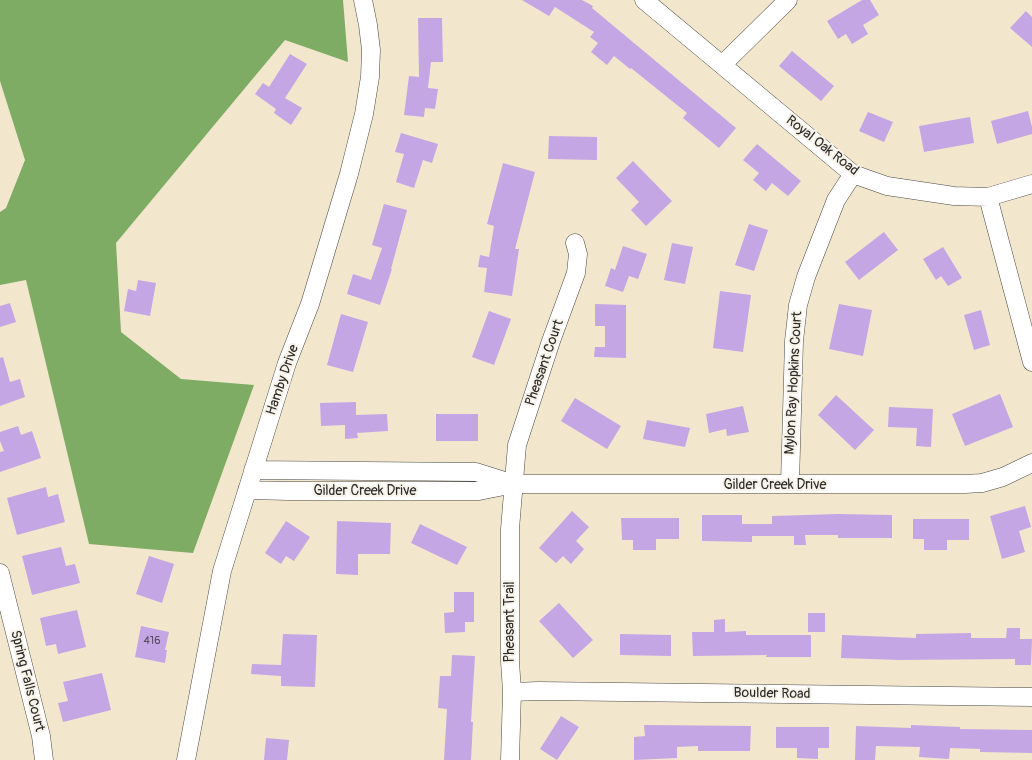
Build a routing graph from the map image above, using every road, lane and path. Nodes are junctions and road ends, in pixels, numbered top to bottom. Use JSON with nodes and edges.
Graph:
{"nodes":[{"id":1,"x":363,"y":0,"type":"edge"},
{"id":2,"x":644,"y":0,"type":"edge"},
{"id":3,"x":788,"y":0,"type":"edge"},
{"id":4,"x":723,"y":64,"type":"junction"},
{"id":5,"x":853,"y":174,"type":"junction"},
{"id":6,"x":1032,"y":184,"type":"edge"},
{"id":7,"x":988,"y":197,"type":"junction"},
{"id":8,"x":575,"y":243,"type":"dead end"},
{"id":9,"x":1032,"y":362,"type":"edge"},
{"id":10,"x":1032,"y":463,"type":"edge"},
{"id":11,"x":253,"y":470,"type":"junction"},
{"id":12,"x":514,"y":484,"type":"junction"},
{"id":13,"x":790,"y":484,"type":"junction"},
{"id":14,"x":246,"y":490,"type":"junction"},
{"id":15,"x":0,"y":573,"type":"edge"},
{"id":16,"x":512,"y":692,"type":"junction"},
{"id":17,"x":1032,"y":697,"type":"edge"},
{"id":18,"x":44,"y":760,"type":"edge"},
{"id":19,"x":186,"y":760,"type":"edge"},
{"id":20,"x":510,"y":760,"type":"edge"}],
"edges":[{"from":1,"to":11,"type":"street","name":"Hamby Drive"},
{"from":2,"to":4,"type":"street","name":"Royal Oak Road"},
{"from":3,"to":4,"type":"street"},
{"from":4,"to":5,"type":"street","name":"Royal Oak Road"},
{"from":5,"to":7,"type":"street","name":"Royal Oak Road"},
{"from":5,"to":13,"type":"street","name":"Mylon Ray Hopkins Court"},
{"from":6,"to":7,"type":"street","name":"Royal Oak Road"},
{"from":7,"to":9,"type":"street"},
{"from":8,"to":12,"type":"street","name":"Pheasant Court"},
{"from":10,"to":13,"type":"street","name":"Gilder Creek Drive"},
{"from":11,"to":12,"type":"street","name":"Gilder Creek Drive"},
{"from":11,"to":14,"type":"street","name":"Hamby Drive"},
{"from":12,"to":13,"type":"street","name":"Gilder Creek Drive"},
{"from":12,"to":14,"type":"street","name":"Gilder Creek Drive"},
{"from":12,"to":16,"type":"street","name":"Pheasant Trail"},
{"from":14,"to":19,"type":"street","name":"Hamby Drive"},
{"from":15,"to":18,"type":"street","name":"Spring Falls Court"},
{"from":16,"to":17,"type":"street","name":"Boulder Road"},
{"from":16,"to":20,"type":"street","name":"Pheasant Trail"}]}
